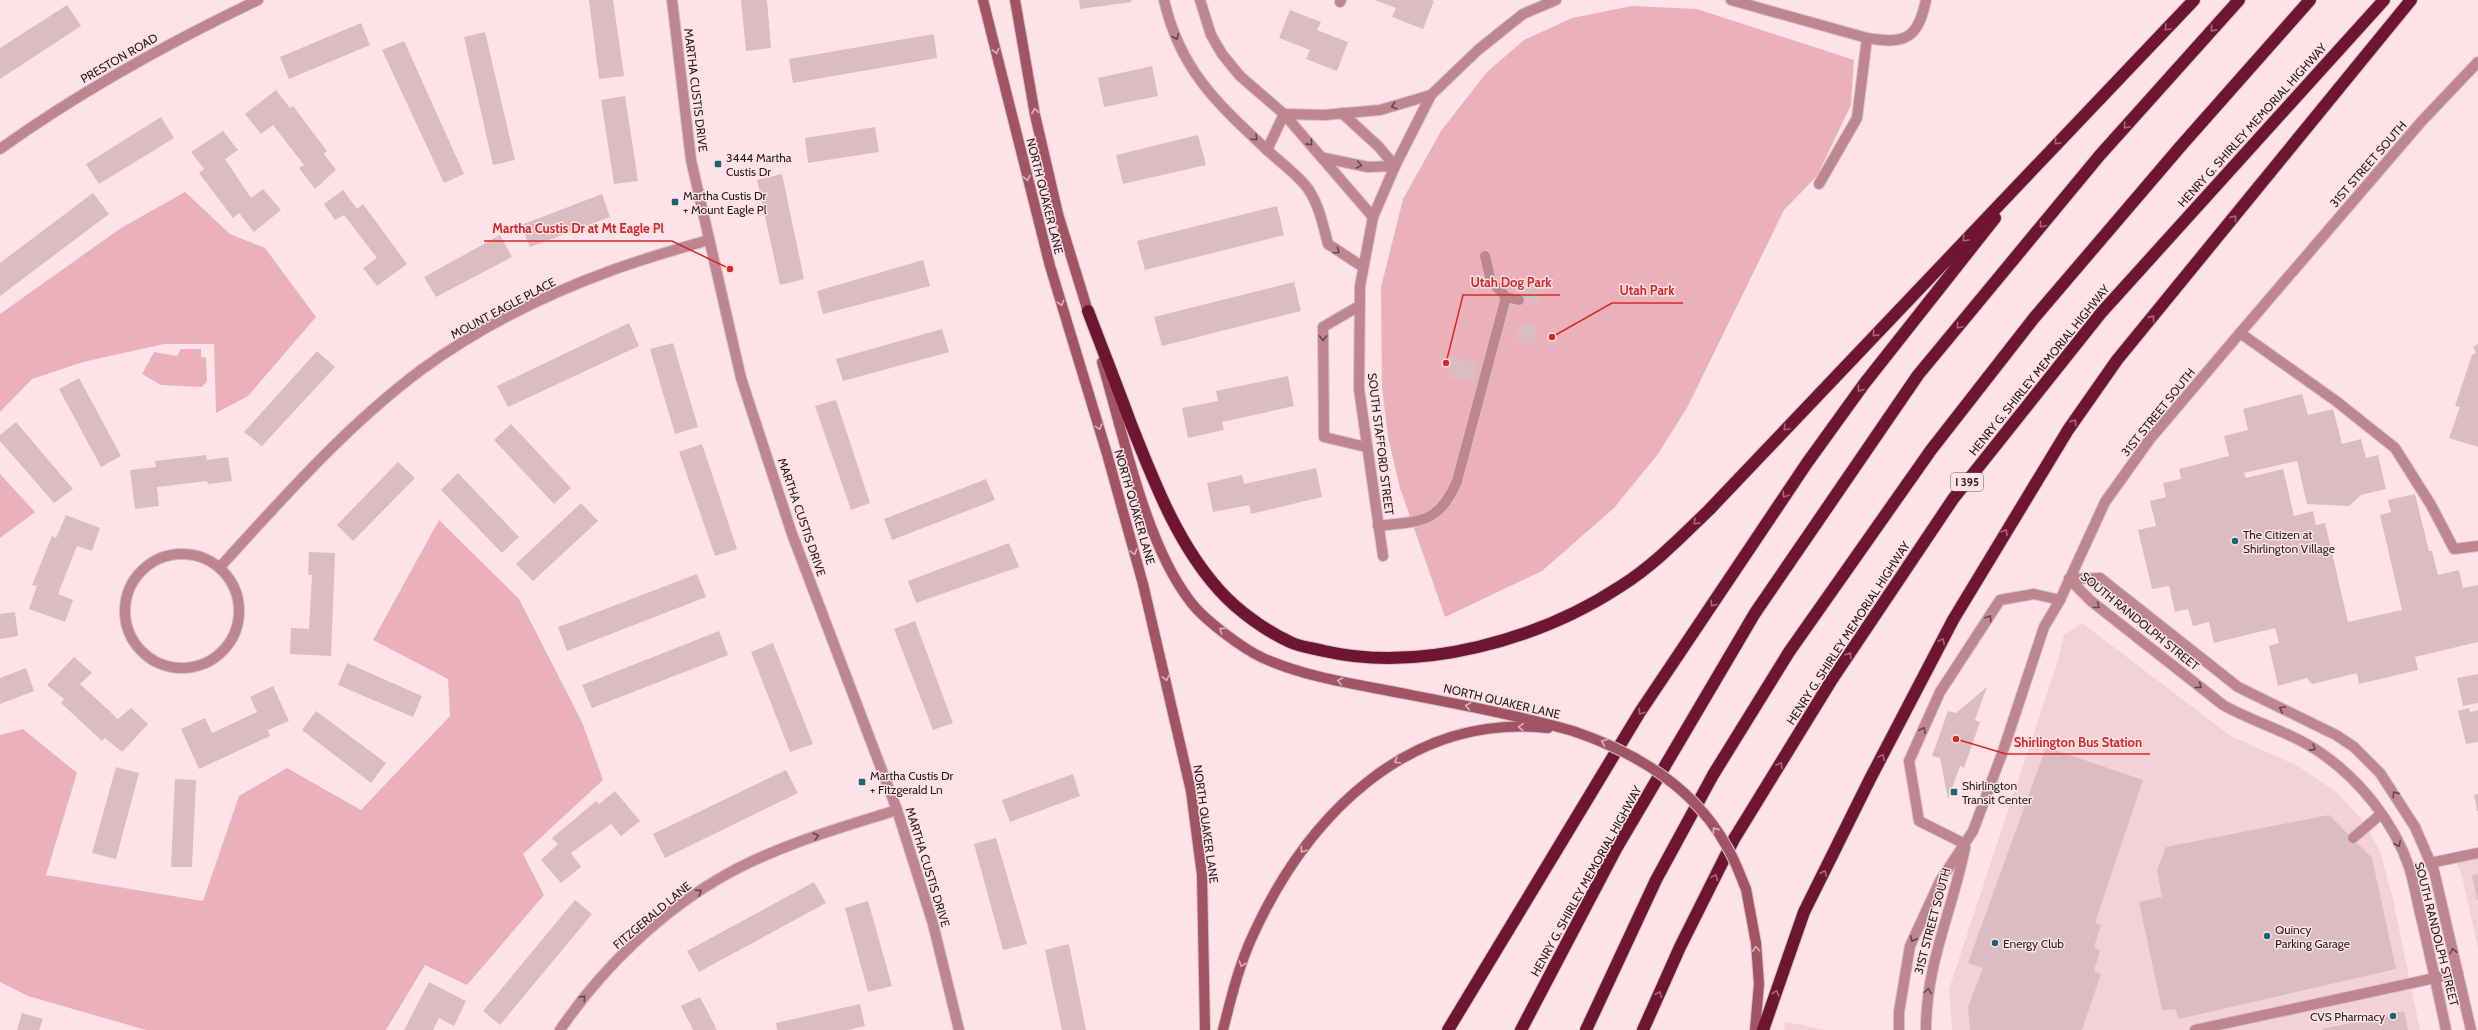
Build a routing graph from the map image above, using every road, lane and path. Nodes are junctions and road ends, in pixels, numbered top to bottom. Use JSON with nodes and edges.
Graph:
{"nodes":[{"id":1,"x":258,"y":0,"type":"edge"},
{"id":2,"x":672,"y":0,"type":"edge"},
{"id":3,"x":983,"y":0,"type":"edge"},
{"id":4,"x":1015,"y":0,"type":"edge"},
{"id":5,"x":1164,"y":0,"type":"edge"},
{"id":6,"x":1200,"y":0,"type":"edge"},
{"id":7,"x":1556,"y":0,"type":"edge"},
{"id":8,"x":1731,"y":0,"type":"edge"},
{"id":9,"x":1926,"y":0,"type":"edge"},
{"id":10,"x":2194,"y":0,"type":"edge"},
{"id":11,"x":2239,"y":0,"type":"edge"},
{"id":12,"x":2310,"y":0,"type":"edge"},
{"id":13,"x":2384,"y":0,"type":"edge"},
{"id":14,"x":2411,"y":0,"type":"edge"},
{"id":15,"x":1867,"y":38,"type":"junction"},
{"id":16,"x":2478,"y":62,"type":"edge"},
{"id":17,"x":1432,"y":95,"type":"junction"},
{"id":18,"x":1284,"y":114,"type":"junction"},
{"id":19,"x":1342,"y":114,"type":"junction"},
{"id":20,"x":0,"y":149,"type":"edge"},
{"id":21,"x":1267,"y":150,"type":"junction"},
{"id":22,"x":1324,"y":158,"type":"junction"},
{"id":23,"x":2040,"y":160,"type":"junction"},
{"id":24,"x":1395,"y":166,"type":"junction"},
{"id":25,"x":1819,"y":184,"type":"dead end"},
{"id":26,"x":1373,"y":217,"type":"junction"},
{"id":27,"x":708,"y":240,"type":"junction"},
{"id":28,"x":1485,"y":256,"type":"dead end"},
{"id":29,"x":1363,"y":267,"type":"junction"},
{"id":30,"x":1506,"y":297,"type":"junction"},
{"id":31,"x":1520,"y":300,"type":"dead end"},
{"id":32,"x":1359,"y":306,"type":"junction"},
{"id":33,"x":1088,"y":311,"type":"junction"},
{"id":34,"x":2240,"y":333,"type":"junction"},
{"id":35,"x":1366,"y":447,"type":"junction"},
{"id":36,"x":1378,"y":526,"type":"junction"},
{"id":37,"x":2478,"y":546,"type":"edge"},
{"id":38,"x":1382,"y":556,"type":"dead end"},
{"id":39,"x":220,"y":567,"type":"junction"},
{"id":40,"x":2069,"y":579,"type":"junction"},
{"id":41,"x":2060,"y":600,"type":"junction"},
{"id":42,"x":1573,"y":731,"type":"junction"},
{"id":43,"x":897,"y":810,"type":"junction"},
{"id":44,"x":2381,"y":814,"type":"junction"},
{"id":45,"x":2353,"y":838,"type":"dead end"},
{"id":46,"x":1966,"y":844,"type":"junction"},
{"id":47,"x":2478,"y":853,"type":"edge"},
{"id":48,"x":2430,"y":863,"type":"junction"},
{"id":49,"x":2458,"y":973,"type":"junction"},
{"id":50,"x":2435,"y":978,"type":"junction"},
{"id":51,"x":560,"y":1030,"type":"edge"},
{"id":52,"x":959,"y":1030,"type":"edge"},
{"id":53,"x":1205,"y":1030,"type":"edge"},
{"id":54,"x":1223,"y":1030,"type":"edge"},
{"id":55,"x":1448,"y":1030,"type":"edge"},
{"id":56,"x":1521,"y":1030,"type":"edge"},
{"id":57,"x":1586,"y":1030,"type":"edge"},
{"id":58,"x":1643,"y":1030,"type":"edge"},
{"id":59,"x":1755,"y":1030,"type":"edge"},
{"id":60,"x":1763,"y":1030,"type":"edge"},
{"id":61,"x":1899,"y":1030,"type":"edge"},
{"id":62,"x":1926,"y":1030,"type":"edge"},
{"id":63,"x":2196,"y":1030,"type":"edge"},
{"id":64,"x":2446,"y":1030,"type":"edge"},
{"id":65,"x":2471,"y":1030,"type":"edge"}],
"edges":[{"from":1,"to":20,"type":"street","name":"PRESTON ROAD"},
{"from":2,"to":27,"type":"street","name":"MARTHA CUSTIS DRIVE"},
{"from":3,"to":53,"type":"main road","name":"NORTH QUAKER LANE","one_way":true},
{"from":33,"to":4,"type":"main road","name":"NORTH QUAKER LANE","one_way":true},
{"from":5,"to":21,"type":"street","one_way":true},
{"from":6,"to":18,"type":"street"},
{"from":7,"to":17,"type":"street"},
{"from":8,"to":15,"type":"street"},
{"from":9,"to":15,"type":"street"},
{"from":10,"to":23,"type":"highway","one_way":true},
{"from":11,"to":56,"type":"highway","name":"HENRY G. SHIRLEY MEMORIAL HIGHWAY","one_way":true},
{"from":12,"to":57,"type":"highway"},
{"from":58,"to":13,"type":"highway","name":"HENRY G. SHIRLEY MEMORIAL HIGHWAY","number":"I 395","one_way":true},
{"from":60,"to":14,"type":"highway","one_way":true},
{"from":15,"to":25,"type":"street"},
{"from":16,"to":34,"type":"street","name":"31ST STREET SOUTH"},
{"from":17,"to":19,"type":"street","one_way":true},
{"from":17,"to":24,"type":"street","name":"SOUTH STAFFORD STREET"},
{"from":18,"to":19,"type":"street"},
{"from":18,"to":21,"type":"street"},
{"from":18,"to":22,"type":"street","one_way":true},
{"from":19,"to":24,"type":"street"},
{"from":21,"to":29,"type":"street","one_way":true},
{"from":22,"to":24,"type":"street","one_way":true},
{"from":22,"to":26,"type":"street"},
{"from":23,"to":33,"type":"highway","one_way":true},
{"from":23,"to":55,"type":"highway","one_way":true},
{"from":24,"to":26,"type":"street","name":"SOUTH STAFFORD STREET"},
{"from":26,"to":29,"type":"street","name":"SOUTH STAFFORD STREET"},
{"from":27,"to":39,"type":"street","name":"MOUNT EAGLE PLACE"},
{"from":27,"to":43,"type":"street","name":"MARTHA CUSTIS DRIVE"},
{"from":28,"to":30,"type":"street"},
{"from":29,"to":32,"type":"street","name":"SOUTH STAFFORD STREET"},
{"from":30,"to":31,"type":"street"},
{"from":30,"to":36,"type":"street"},
{"from":32,"to":35,"type":"street","name":"SOUTH STAFFORD STREET"},
{"from":32,"to":35,"type":"street","one_way":true},
{"from":42,"to":33,"type":"main road","name":"NORTH QUAKER LANE","one_way":true},
{"from":34,"to":37,"type":"street"},
{"from":34,"to":40,"type":"street","name":"31ST STREET SOUTH"},
{"from":35,"to":36,"type":"street","name":"SOUTH STAFFORD STREET"},
{"from":36,"to":38,"type":"street","name":"SOUTH STAFFORD STREET"},
{"from":39,"to":39,"type":"street"},
{"from":40,"to":41,"type":"street","name":"31ST STREET SOUTH"},
{"from":40,"to":44,"type":"street","name":"SOUTH RANDOLPH STREET","one_way":true},
{"from":48,"to":40,"type":"street","name":"SOUTH RANDOLPH STREET","one_way":true},
{"from":41,"to":46,"type":"street","name":"31ST STREET SOUTH"},
{"from":46,"to":41,"type":"street","one_way":true},
{"from":42,"to":54,"type":"main road","one_way":true},
{"from":59,"to":42,"type":"main road","one_way":true,"bridge":true},
{"from":51,"to":43,"type":"street","name":"FITZGERALD LANE","one_way":true},
{"from":43,"to":52,"type":"street","name":"MARTHA CUSTIS DRIVE"},
{"from":44,"to":45,"type":"street"},
{"from":44,"to":50,"type":"street","name":"SOUTH RANDOLPH STREET","one_way":true},
{"from":46,"to":61,"type":"street","name":"31ST STREET SOUTH","one_way":true},
{"from":62,"to":46,"type":"street","name":"31ST STREET SOUTH","one_way":true},
{"from":47,"to":48,"type":"street"},
{"from":49,"to":48,"type":"street","name":"SOUTH RANDOLPH STREET","one_way":true},
{"from":49,"to":50,"type":"street"},
{"from":49,"to":65,"type":"street","name":"SOUTH RANDOLPH STREET"},
{"from":50,"to":63,"type":"street"},
{"from":50,"to":64,"type":"street","name":"SOUTH RANDOLPH STREET"}]}
